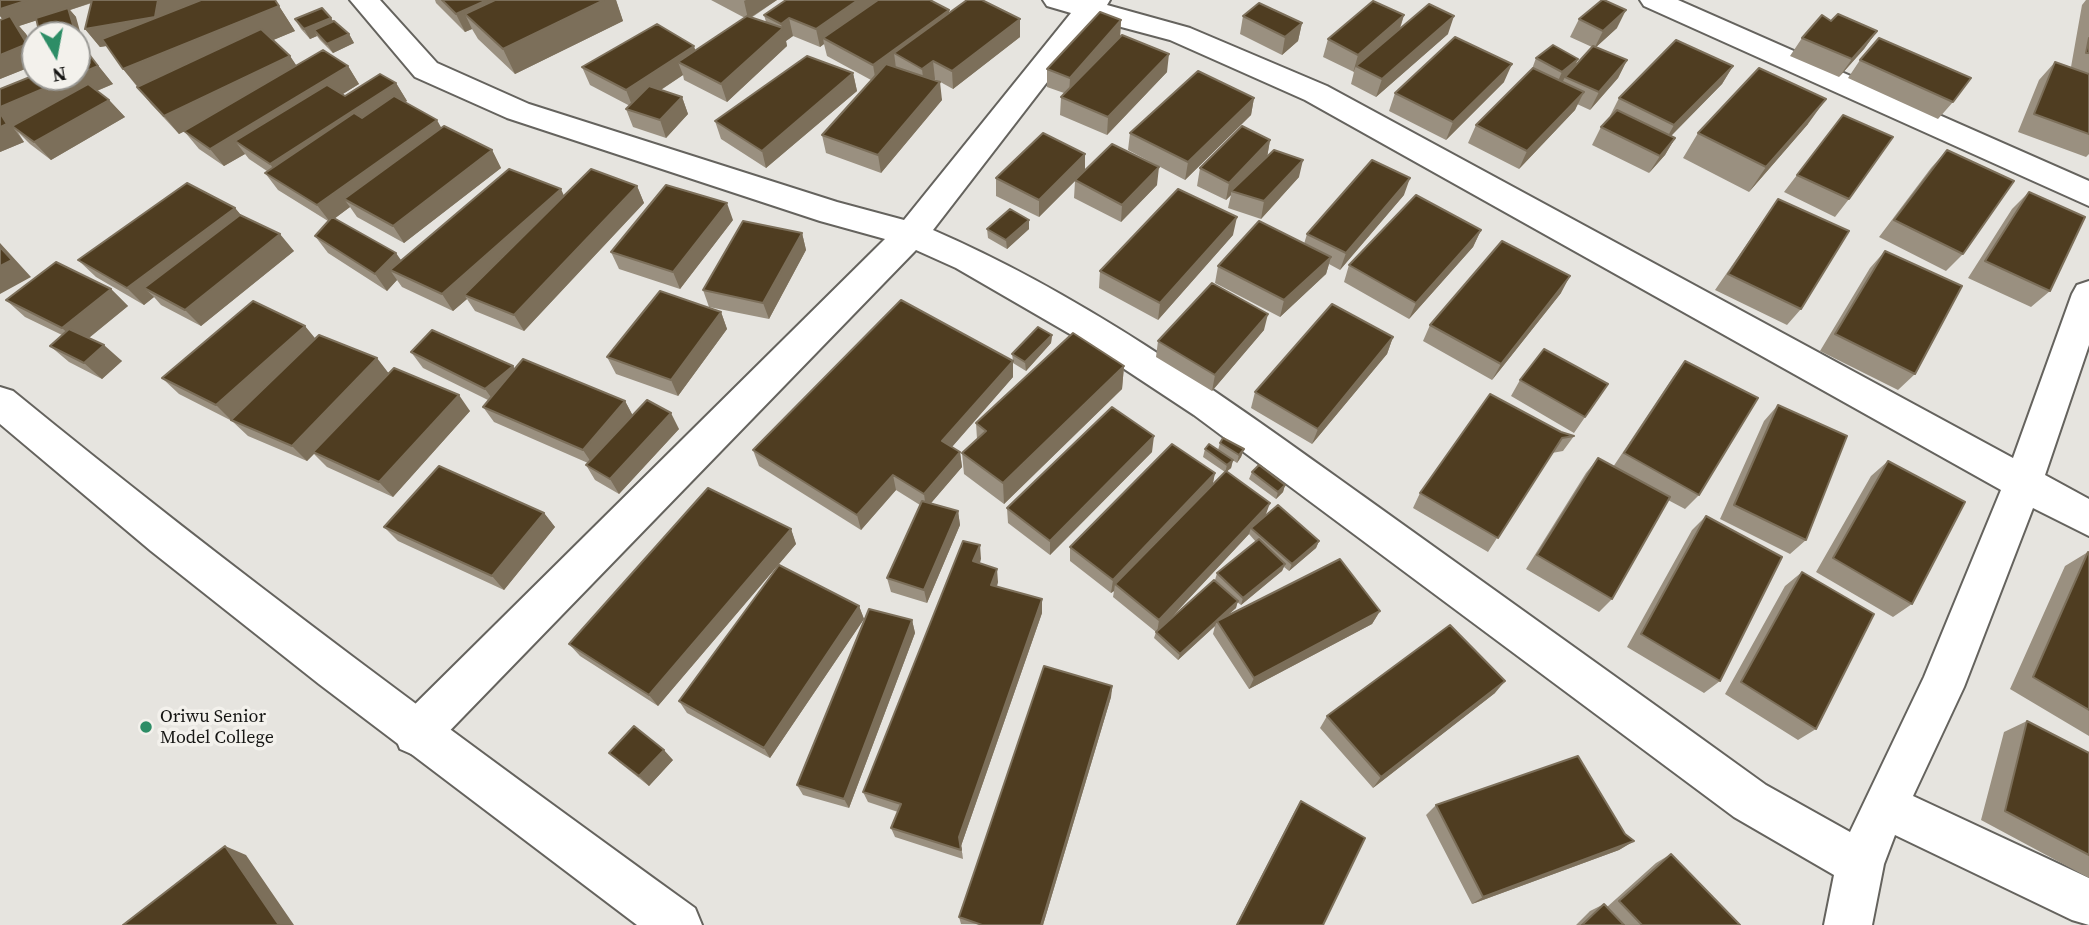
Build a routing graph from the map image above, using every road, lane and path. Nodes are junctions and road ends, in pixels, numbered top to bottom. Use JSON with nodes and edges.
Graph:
{"nodes":[{"id":1,"x":364,"y":0,"type":"edge"},
{"id":2,"x":1654,"y":0,"type":"edge"},
{"id":3,"x":1081,"y":3,"type":"edge"},
{"id":4,"x":2089,"y":194,"type":"edge"},
{"id":5,"x":911,"y":234,"type":"junction"},
{"id":6,"x":2089,"y":294,"type":"edge"},
{"id":7,"x":0,"y":402,"type":"edge"},
{"id":8,"x":2023,"y":483,"type":"junction"},
{"id":9,"x":2089,"y":519,"type":"edge"},
{"id":10,"x":416,"y":734,"type":"junction"},
{"id":11,"x":1884,"y":806,"type":"junction"},
{"id":12,"x":1860,"y":864,"type":"junction"},
{"id":13,"x":2089,"y":903,"type":"edge"},
{"id":14,"x":678,"y":925,"type":"edge"},
{"id":15,"x":1849,"y":925,"type":"edge"}],
"edges":[{"from":1,"to":5,"type":"street"},
{"from":2,"to":4,"type":"street"},
{"from":3,"to":5,"type":"street"},
{"from":3,"to":8,"type":"street"},
{"from":5,"to":10,"type":"street"},
{"from":5,"to":12,"type":"street"},
{"from":6,"to":8,"type":"street"},
{"from":7,"to":10,"type":"street"},
{"from":8,"to":9,"type":"street"},
{"from":8,"to":11,"type":"street"},
{"from":10,"to":14,"type":"street"},
{"from":11,"to":12,"type":"street"},
{"from":11,"to":13,"type":"street"},
{"from":12,"to":15,"type":"street"}]}
